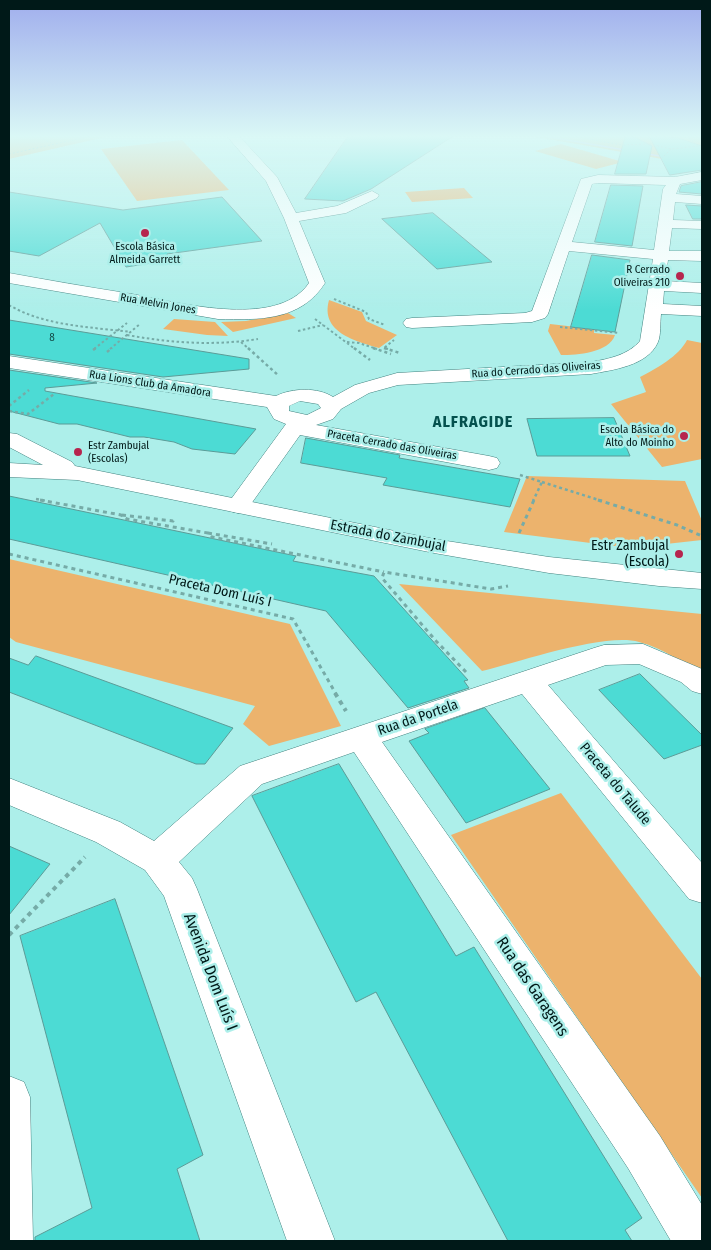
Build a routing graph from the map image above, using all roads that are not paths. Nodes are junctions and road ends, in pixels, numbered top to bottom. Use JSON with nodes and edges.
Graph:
{"nodes":[{"id":1,"x":279,"y":193,"type":"edge"},
{"id":2,"x":582,"y":193,"type":"edge"},
{"id":3,"x":669,"y":193,"type":"edge"},
{"id":4,"x":372,"y":195,"type":"dead end"},
{"id":5,"x":669,"y":198,"type":"junction"},
{"id":6,"x":702,"y":200,"type":"edge"},
{"id":7,"x":291,"y":218,"type":"junction"},
{"id":8,"x":665,"y":224,"type":"junction"},
{"id":9,"x":702,"y":225,"type":"edge"},
{"id":10,"x":564,"y":246,"type":"junction"},
{"id":11,"x":661,"y":255,"type":"junction"},
{"id":12,"x":702,"y":256,"type":"edge"},
{"id":13,"x":9,"y":278,"type":"edge"},
{"id":14,"x":657,"y":286,"type":"junction"},
{"id":15,"x":702,"y":288,"type":"edge"},
{"id":16,"x":654,"y":309,"type":"junction"},
{"id":17,"x":702,"y":311,"type":"edge"},
{"id":18,"x":412,"y":323,"type":"road end"},
{"id":19,"x":13,"y":361,"type":"edge"},
{"id":20,"x":393,"y":380,"type":"junction"},
{"id":21,"x":308,"y":395,"type":"junction"},
{"id":22,"x":280,"y":403,"type":"junction"},
{"id":23,"x":331,"y":406,"type":"junction"},
{"id":24,"x":297,"y":425,"type":"junction"},
{"id":25,"x":9,"y":439,"type":"edge"},
{"id":26,"x":489,"y":463,"type":"dead end"},
{"id":27,"x":9,"y":470,"type":"edge"},
{"id":28,"x":76,"y":473,"type":"junction"},
{"id":29,"x":238,"y":506,"type":"junction"},
{"id":30,"x":702,"y":581,"type":"edge"},
{"id":31,"x":528,"y":680,"type":"junction"},
{"id":32,"x":702,"y":684,"type":"edge"},
{"id":33,"x":361,"y":737,"type":"junction"},
{"id":34,"x":9,"y":791,"type":"edge"},
{"id":35,"x":157,"y":860,"type":"junction"},
{"id":36,"x":702,"y":888,"type":"edge"},
{"id":37,"x":9,"y":1097,"type":"edge"},
{"id":38,"x":9,"y":1241,"type":"edge"},
{"id":39,"x":312,"y":1241,"type":"edge"},
{"id":40,"x":697,"y":1241,"type":"edge"}],
"edges":[{"from":1,"to":7,"type":"street"},
{"from":2,"to":10,"type":"street"},
{"from":3,"to":5,"type":"street","name":"Rua do Cerrado das Oliveiras"},
{"from":4,"to":7,"type":"street"},
{"from":5,"to":6,"type":"street"},
{"from":5,"to":8,"type":"street","name":"Rua do Cerrado das Oliveiras"},
{"from":7,"to":13,"type":"street","name":"Rua Melvin Jones"},
{"from":8,"to":9,"type":"street"},
{"from":8,"to":11,"type":"street","name":"Rua do Cerrado das Oliveiras"},
{"from":10,"to":11,"type":"street"},
{"from":10,"to":18,"type":"street"},
{"from":11,"to":12,"type":"street"},
{"from":11,"to":14,"type":"street","name":"Rua do Cerrado das Oliveiras"},
{"from":14,"to":15,"type":"street"},
{"from":14,"to":16,"type":"street","name":"Rua do Cerrado das Oliveiras"},
{"from":16,"to":17,"type":"street"},
{"from":16,"to":20,"type":"street","name":"Rua do Cerrado das Oliveiras"},
{"from":19,"to":22,"type":"street","name":"Rua Lions Club da Amadora"},
{"from":20,"to":21,"type":"street","name":"Rua do Cerrado das Oliveiras"},
{"from":20,"to":23,"type":"street","name":"Rua do Cerrado das Oliveiras"},
{"from":21,"to":22,"type":"street","name":"Rua do Cerrado das Oliveiras"},
{"from":21,"to":23,"type":"street"},
{"from":22,"to":24,"type":"street"},
{"from":23,"to":24,"type":"street","name":"Rua do Cerrado das Oliveiras"},
{"from":24,"to":26,"type":"street","name":"Praceta Cerrado das Oliveiras"},
{"from":24,"to":29,"type":"street"},
{"from":25,"to":28,"type":"street","name":"Estrada do Zambujal"},
{"from":27,"to":28,"type":"street","name":"Estrada do Zambujal"},
{"from":28,"to":29,"type":"street","name":"Estrada do Zambujal"},
{"from":29,"to":30,"type":"street","name":"Estrada do Zambujal"},
{"from":31,"to":32,"type":"street","name":"Rua da Portela"},
{"from":31,"to":33,"type":"street","name":"Rua da Portela"},
{"from":31,"to":36,"type":"street","name":"Praceta do Talude"},
{"from":33,"to":35,"type":"street","name":"Rua da Portela"},
{"from":33,"to":40,"type":"street","name":"Rua das Garagens"},
{"from":34,"to":35,"type":"street","name":"Avenida Dom Luís I"},
{"from":35,"to":39,"type":"street","name":"Avenida Dom Luís I"},
{"from":37,"to":38,"type":"street"}]}
